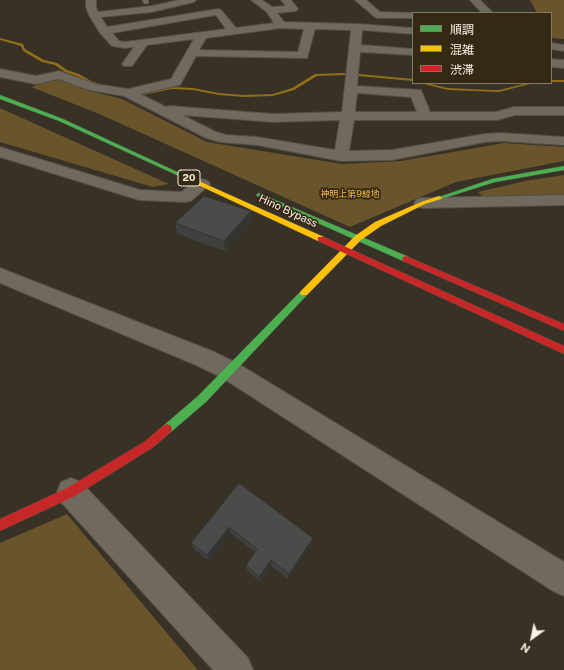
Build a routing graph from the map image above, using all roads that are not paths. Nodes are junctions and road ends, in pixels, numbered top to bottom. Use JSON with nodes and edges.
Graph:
{"nodes":[{"id":1,"x":91,"y":0,"type":"edge"},
{"id":2,"x":191,"y":0,"type":"edge"},
{"id":3,"x":256,"y":0,"type":"edge"},
{"id":4,"x":286,"y":0,"type":"edge"},
{"id":5,"x":475,"y":0,"type":"edge"},
{"id":6,"x":361,"y":1,"type":"edge"},
{"id":7,"x":376,"y":1,"type":"edge"},
{"id":8,"x":270,"y":10,"type":"junction"},
{"id":9,"x":487,"y":12,"type":"edge"},
{"id":10,"x":94,"y":15,"type":"junction"},
{"id":11,"x":412,"y":15,"type":"edge"},
{"id":12,"x":281,"y":25,"type":"junction"},
{"id":13,"x":310,"y":26,"type":"junction"},
{"id":14,"x":357,"y":27,"type":"junction"},
{"id":15,"x":104,"y":31,"type":"junction"},
{"id":16,"x":233,"y":31,"type":"junction"},
{"id":17,"x":412,"y":31,"type":"edge"},
{"id":18,"x":202,"y":35,"type":"junction"},
{"id":19,"x":143,"y":43,"type":"junction"},
{"id":20,"x":552,"y":46,"type":"edge"},
{"id":21,"x":355,"y":48,"type":"junction"},
{"id":22,"x":564,"y":48,"type":"edge"},
{"id":23,"x":412,"y":52,"type":"edge"},
{"id":24,"x":192,"y":53,"type":"junction"},
{"id":25,"x":552,"y":63,"type":"edge"},
{"id":26,"x":128,"y":64,"type":"dead end"},
{"id":27,"x":564,"y":64,"type":"edge"},
{"id":28,"x":0,"y":73,"type":"edge"},
{"id":29,"x":351,"y":89,"type":"junction"},
{"id":30,"x":128,"y":93,"type":"junction"},
{"id":31,"x":0,"y":97,"type":"edge"},
{"id":32,"x":159,"y":109,"type":"junction"},
{"id":33,"x":564,"y":111,"type":"edge"},
{"id":34,"x":348,"y":116,"type":"junction"},
{"id":35,"x":425,"y":116,"type":"junction"},
{"id":36,"x":564,"y":141,"type":"edge"},
{"id":37,"x":1,"y":154,"type":"edge"},
{"id":38,"x":341,"y":156,"type":"junction"},
{"id":39,"x":564,"y":168,"type":"edge"},
{"id":40,"x":202,"y":184,"type":"junction"},
{"id":41,"x":253,"y":192,"type":"dead end"},
{"id":42,"x":564,"y":200,"type":"edge"},
{"id":43,"x":424,"y":203,"type":"junction"},
{"id":44,"x":358,"y":238,"type":"junction"},
{"id":45,"x":345,"y":250,"type":"junction"},
{"id":46,"x":0,"y":275,"type":"edge"},
{"id":47,"x":564,"y":328,"type":"edge"},
{"id":48,"x":564,"y":350,"type":"edge"},
{"id":49,"x":229,"y":370,"type":"junction"},
{"id":50,"x":71,"y":492,"type":"junction"},
{"id":51,"x":0,"y":525,"type":"edge"},
{"id":52,"x":564,"y":580,"type":"edge"},
{"id":53,"x":236,"y":670,"type":"edge"}],
"edges":[{"from":1,"to":10,"type":"street"},
{"from":2,"to":10,"type":"street"},
{"from":3,"to":8,"type":"street"},
{"from":4,"to":8,"type":"street"},
{"from":5,"to":9,"type":"street"},
{"from":6,"to":7,"type":"street"},
{"from":6,"to":11,"type":"street"},
{"from":8,"to":12,"type":"street"},
{"from":10,"to":15,"type":"street"},
{"from":12,"to":13,"type":"street"},
{"from":12,"to":16,"type":"street"},
{"from":13,"to":14,"type":"street"},
{"from":13,"to":24,"type":"street"},
{"from":14,"to":17,"type":"street"},
{"from":14,"to":21,"type":"street"},
{"from":15,"to":16,"type":"street"},
{"from":15,"to":19,"type":"street"},
{"from":16,"to":18,"type":"street"},
{"from":18,"to":19,"type":"street"},
{"from":18,"to":24,"type":"street"},
{"from":19,"to":26,"type":"street"},
{"from":20,"to":22,"type":"street"},
{"from":21,"to":23,"type":"street"},
{"from":21,"to":29,"type":"street"},
{"from":24,"to":30,"type":"street"},
{"from":25,"to":27,"type":"street"},
{"from":28,"to":30,"type":"street"},
{"from":29,"to":34,"type":"street"},
{"from":29,"to":35,"type":"street"},
{"from":30,"to":32,"type":"street"},
{"from":31,"to":40,"type":"main road","name":"Hino Bypass","number":"20"},
{"from":32,"to":34,"type":"street"},
{"from":32,"to":38,"type":"street"},
{"from":33,"to":35,"type":"street"},
{"from":34,"to":35,"type":"street"},
{"from":34,"to":38,"type":"street"},
{"from":36,"to":38,"type":"street"},
{"from":37,"to":40,"type":"street"},
{"from":39,"to":43,"type":"main road"},
{"from":40,"to":45,"type":"main road","name":"Hino Bypass","number":"20"},
{"from":41,"to":44,"type":"main road","name":"Hino Bypass"},
{"from":42,"to":43,"type":"street"},
{"from":43,"to":44,"type":"main road"},
{"from":44,"to":45,"type":"main road"},
{"from":44,"to":47,"type":"main road","name":"Hino Bypass"},
{"from":45,"to":48,"type":"main road","name":"Hino Bypass","number":"20"},
{"from":45,"to":49,"type":"main road"},
{"from":46,"to":49,"type":"street"},
{"from":49,"to":50,"type":"main road"},
{"from":49,"to":52,"type":"street"},
{"from":50,"to":51,"type":"main road"},
{"from":50,"to":53,"type":"street"}]}
